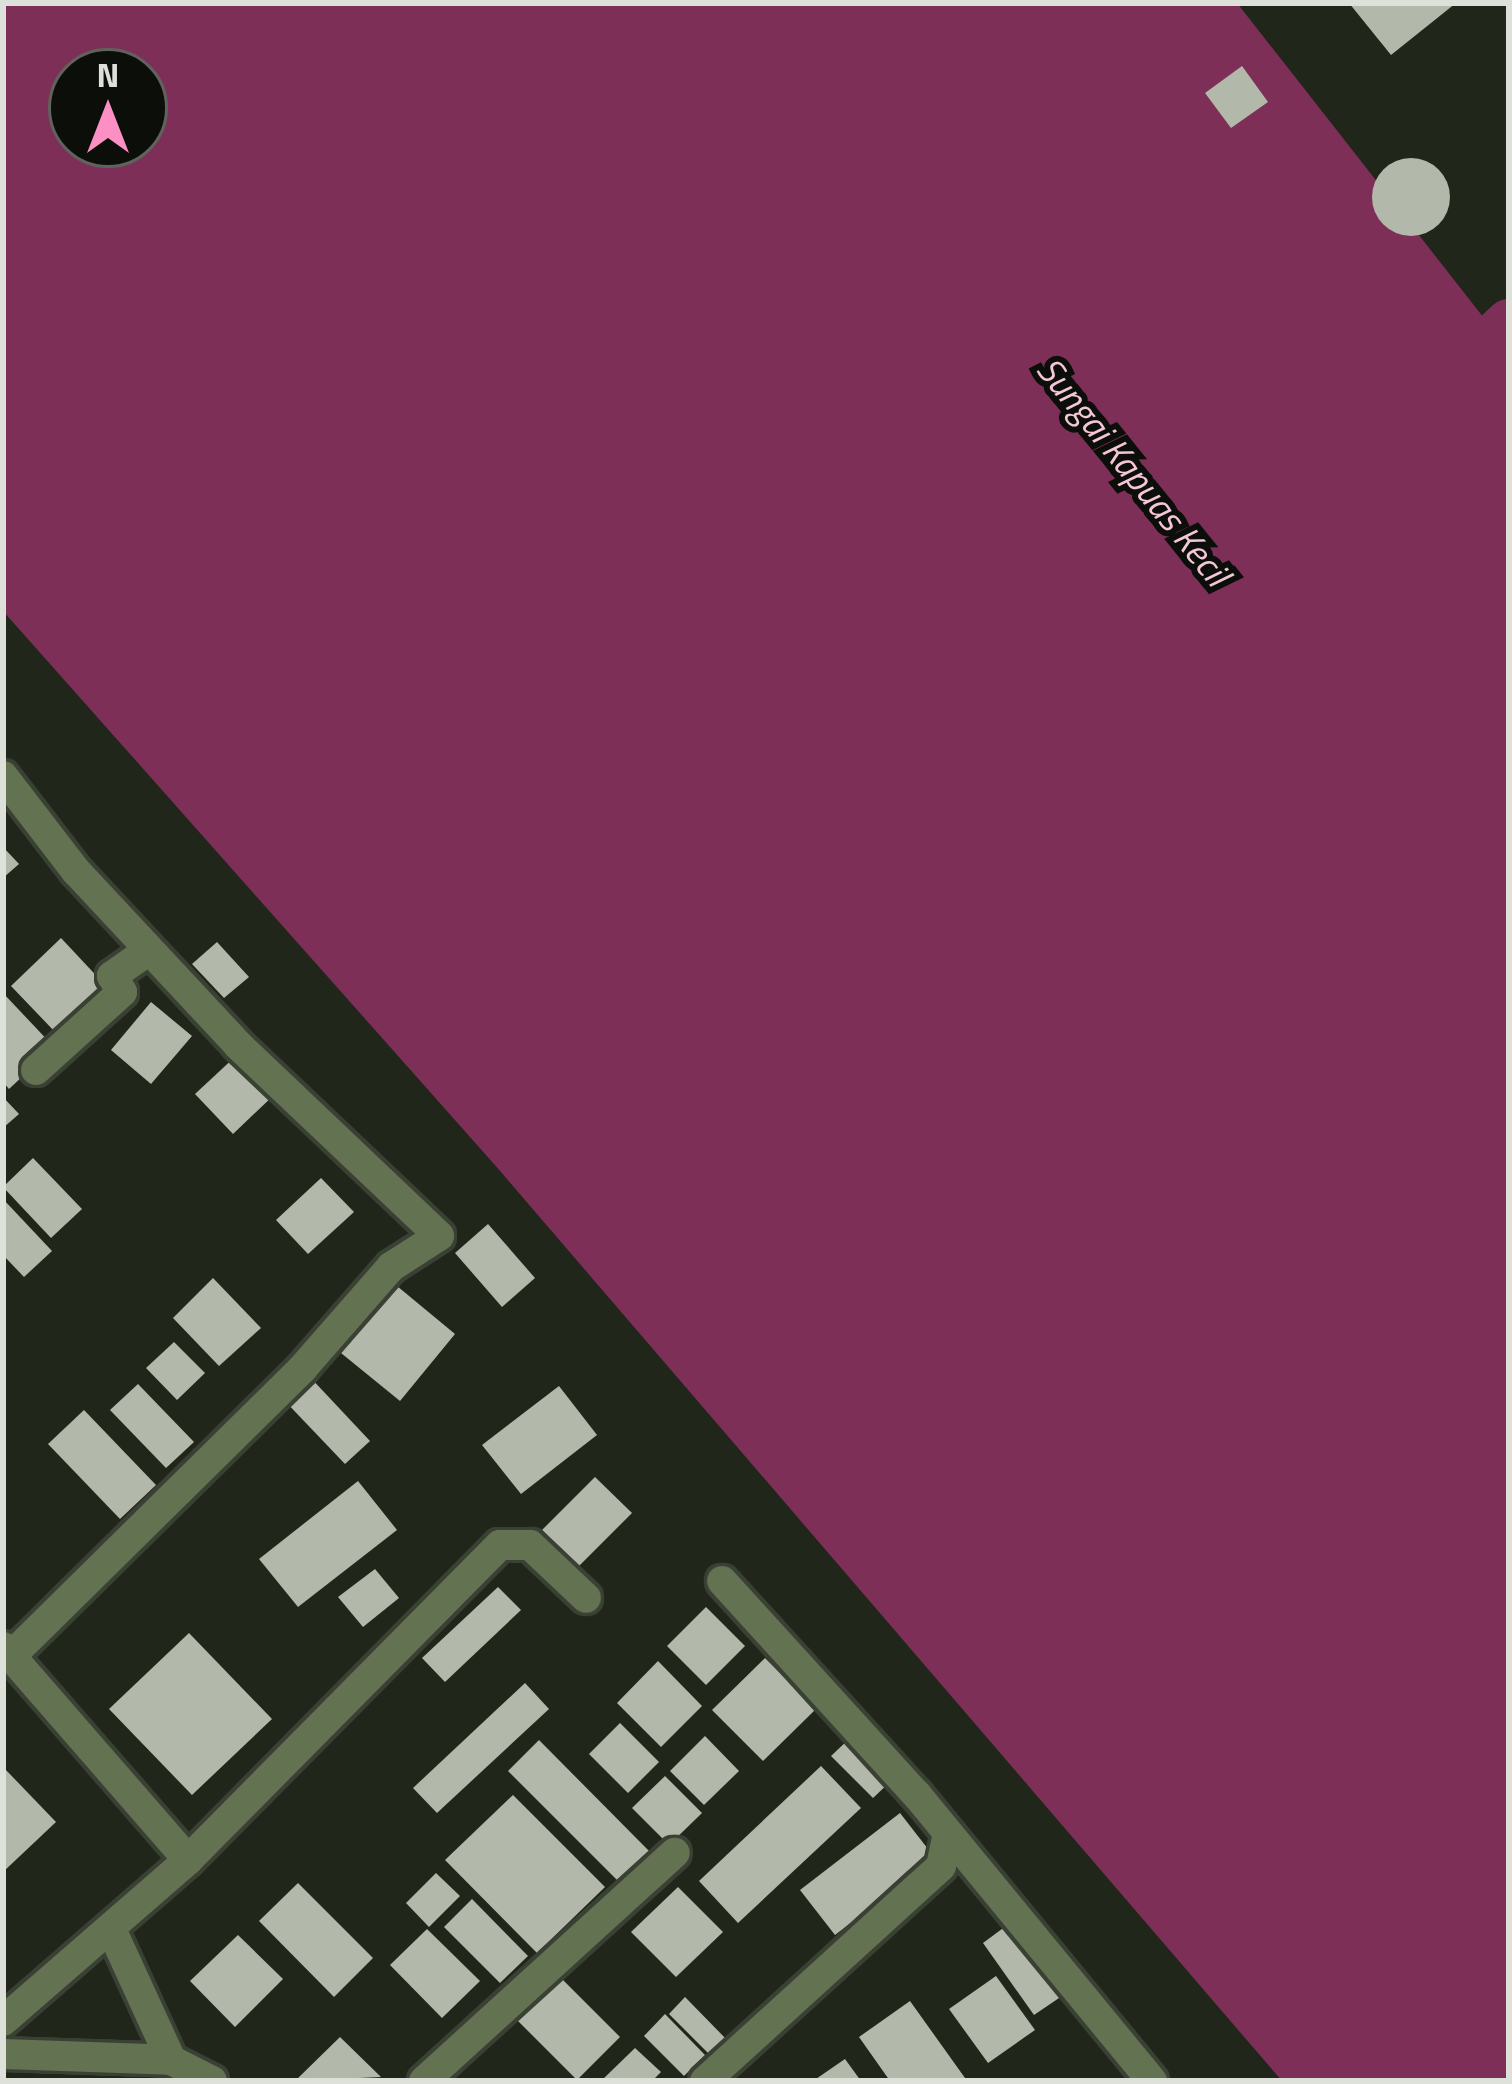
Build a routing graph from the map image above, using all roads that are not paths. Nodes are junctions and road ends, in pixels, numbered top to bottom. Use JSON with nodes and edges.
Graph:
{"nodes":[{"id":1,"x":9,"y":790,"type":"edge"},
{"id":2,"x":149,"y":950,"type":"junction"},
{"id":3,"x":36,"y":1070,"type":"dead end"},
{"id":4,"x":722,"y":1581,"type":"dead end"},
{"id":5,"x":586,"y":1598,"type":"dead end"},
{"id":6,"x":7,"y":1652,"type":"edge"},
{"id":7,"x":948,"y":1834,"type":"junction"},
{"id":8,"x":675,"y":1853,"type":"dead end"},
{"id":9,"x":188,"y":1860,"type":"junction"},
{"id":10,"x":112,"y":1931,"type":"junction"},
{"id":11,"x":3,"y":2021,"type":"edge"},
{"id":12,"x":3,"y":2054,"type":"edge"},
{"id":13,"x":171,"y":2060,"type":"junction"},
{"id":14,"x":1148,"y":2080,"type":"edge"},
{"id":15,"x":212,"y":2081,"type":"edge"},
{"id":16,"x":424,"y":2081,"type":"edge"},
{"id":17,"x":705,"y":2081,"type":"edge"}],
"edges":[{"from":1,"to":2,"type":"street"},
{"from":2,"to":3,"type":"street"},
{"from":2,"to":6,"type":"street"},
{"from":4,"to":7,"type":"street"},
{"from":5,"to":9,"type":"street"},
{"from":6,"to":9,"type":"street"},
{"from":7,"to":14,"type":"street"},
{"from":7,"to":17,"type":"street"},
{"from":8,"to":16,"type":"street"},
{"from":9,"to":10,"type":"street"},
{"from":10,"to":11,"type":"street"},
{"from":10,"to":13,"type":"street"},
{"from":12,"to":13,"type":"street"},
{"from":13,"to":15,"type":"street"}]}
